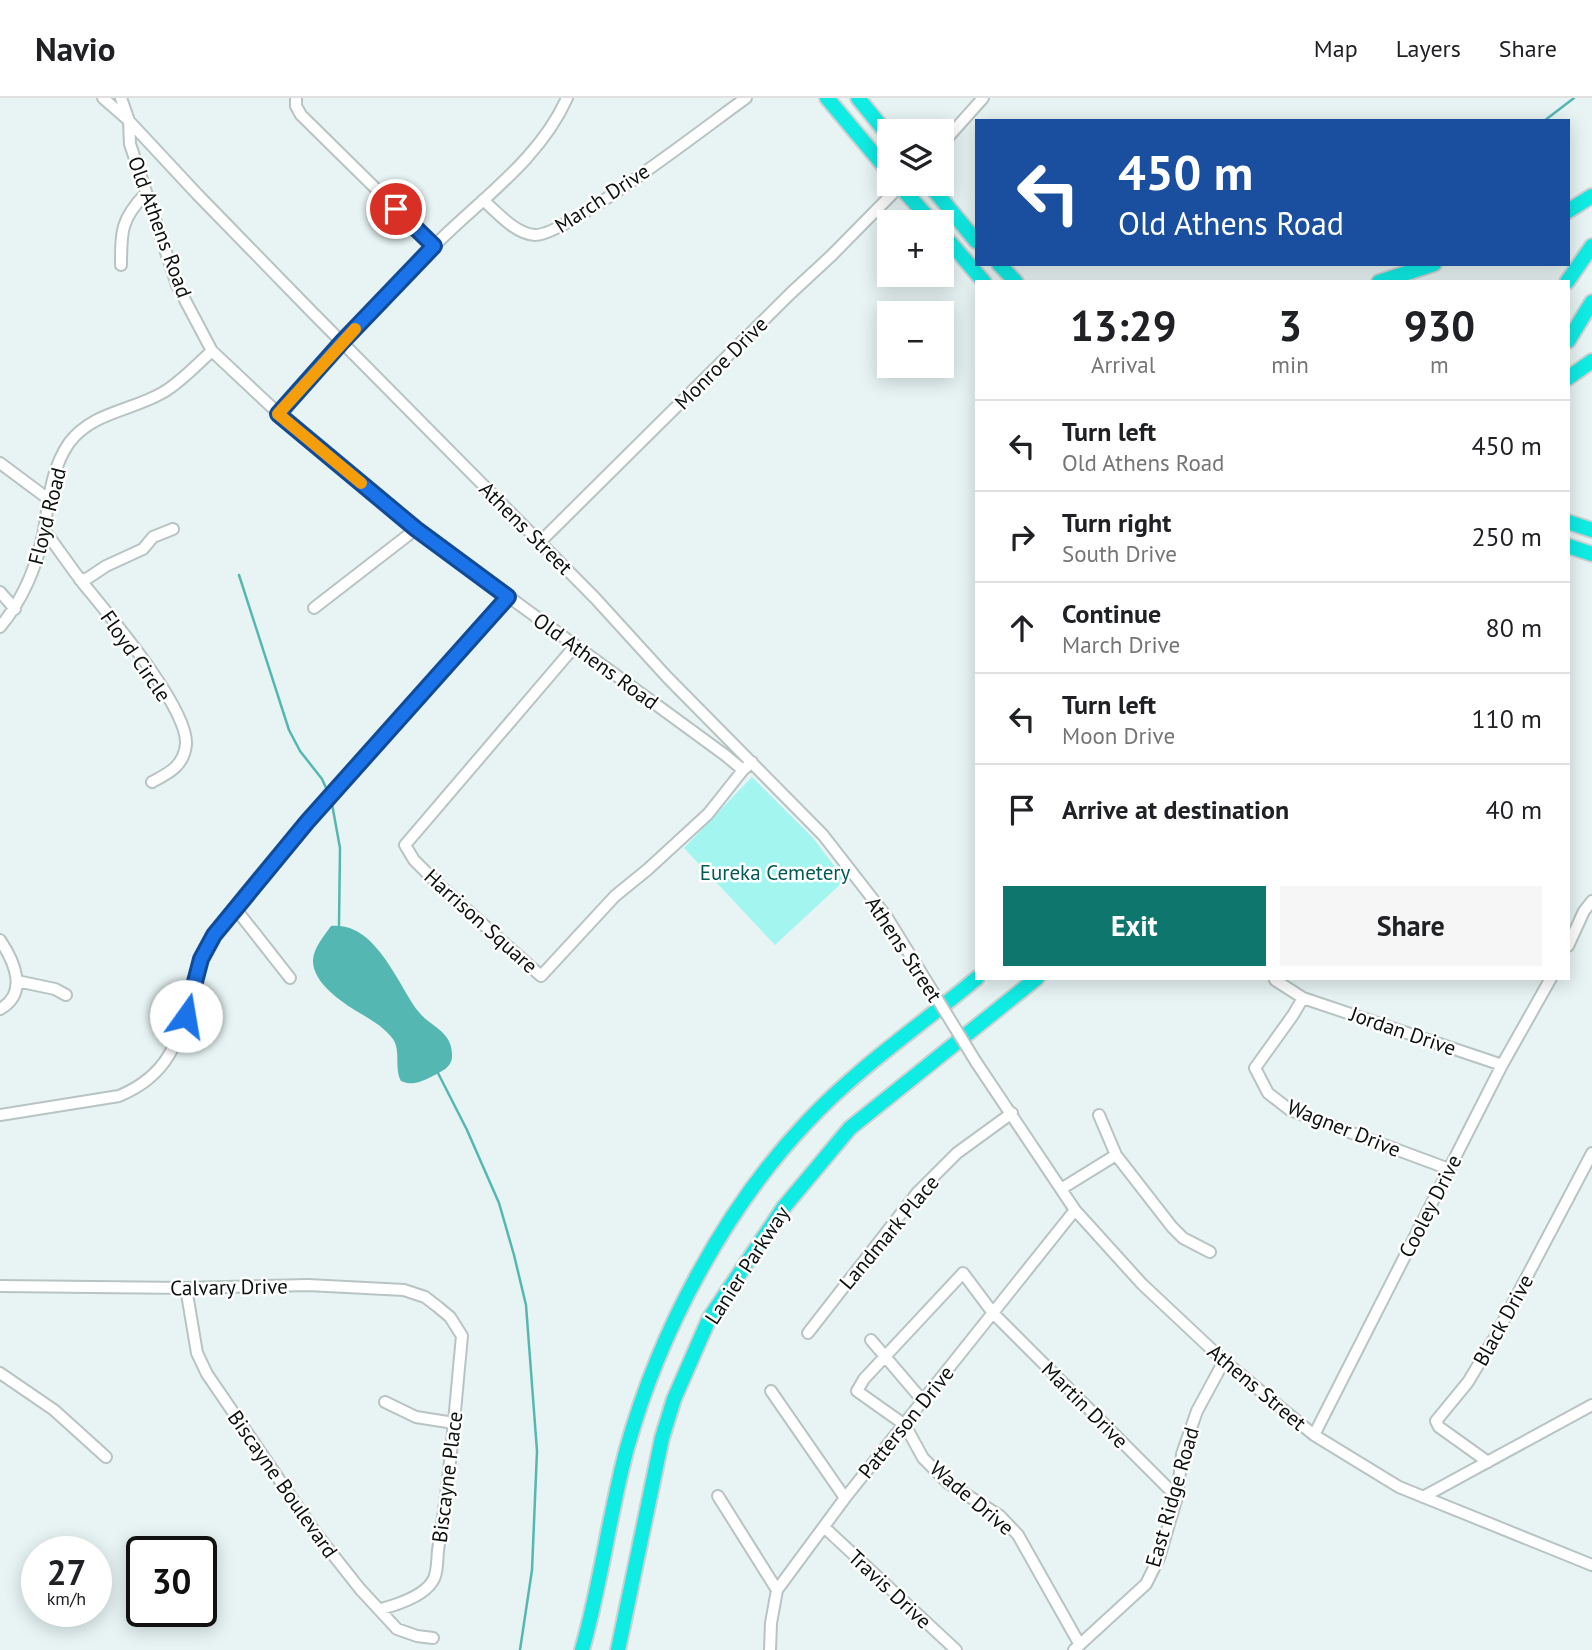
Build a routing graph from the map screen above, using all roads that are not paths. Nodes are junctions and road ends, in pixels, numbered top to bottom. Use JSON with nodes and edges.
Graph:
{"nodes":[{"id":1,"x":103,"y":98,"type":"edge"},
{"id":2,"x":121,"y":98,"type":"edge"},
{"id":3,"x":296,"y":98,"type":"edge"},
{"id":4,"x":567,"y":98,"type":"edge"},
{"id":5,"x":746,"y":98,"type":"edge"},
{"id":6,"x":827,"y":98,"type":"edge"},
{"id":7,"x":858,"y":98,"type":"edge"},
{"id":8,"x":983,"y":98,"type":"edge"},
{"id":9,"x":129,"y":121,"type":"junction"},
{"id":10,"x":877,"y":121,"type":"edge"},
{"id":11,"x":954,"y":131,"type":"edge"},
{"id":12,"x":877,"y":158,"type":"edge"},
{"id":13,"x":146,"y":193,"type":"junction"},
{"id":14,"x":889,"y":196,"type":"edge"},
{"id":15,"x":910,"y":196,"type":"edge"},
{"id":16,"x":939,"y":196,"type":"edge"},
{"id":17,"x":1592,"y":196,"type":"edge"},
{"id":18,"x":483,"y":200,"type":"junction"},
{"id":19,"x":922,"y":210,"type":"edge"},
{"id":20,"x":1570,"y":210,"type":"edge"},
{"id":21,"x":975,"y":240,"type":"edge"},
{"id":22,"x":434,"y":246,"type":"junction"},
{"id":23,"x":1592,"y":246,"type":"edge"},
{"id":24,"x":954,"y":247,"type":"edge"},
{"id":25,"x":121,"y":265,"type":"dead end"},
{"id":26,"x":1001,"y":266,"type":"edge"},
{"id":27,"x":1428,"y":266,"type":"edge"},
{"id":28,"x":982,"y":280,"type":"edge"},
{"id":29,"x":1014,"y":280,"type":"edge"},
{"id":30,"x":1385,"y":280,"type":"edge"},
{"id":31,"x":1568,"y":280,"type":"edge"},
{"id":32,"x":1592,"y":302,"type":"edge"},
{"id":33,"x":1570,"y":338,"type":"edge"},
{"id":34,"x":342,"y":342,"type":"junction"},
{"id":35,"x":212,"y":351,"type":"junction"},
{"id":36,"x":1592,"y":361,"type":"edge"},
{"id":37,"x":1570,"y":377,"type":"edge"},
{"id":38,"x":278,"y":414,"type":"junction"},
{"id":39,"x":0,"y":463,"type":"edge"},
{"id":40,"x":47,"y":498,"type":"junction"},
{"id":41,"x":1570,"y":523,"type":"edge"},
{"id":42,"x":173,"y":528,"type":"dead end"},
{"id":43,"x":416,"y":529,"type":"junction"},
{"id":44,"x":44,"y":530,"type":"junction"},
{"id":45,"x":1592,"y":530,"type":"edge"},
{"id":46,"x":540,"y":542,"type":"junction"},
{"id":47,"x":1570,"y":547,"type":"edge"},
{"id":48,"x":1592,"y":554,"type":"edge"},
{"id":49,"x":80,"y":580,"type":"junction"},
{"id":50,"x":0,"y":592,"type":"edge"},
{"id":51,"x":508,"y":597,"type":"junction"},
{"id":52,"x":314,"y":608,"type":"dead end"},
{"id":53,"x":15,"y":609,"type":"junction"},
{"id":54,"x":0,"y":626,"type":"edge"},
{"id":55,"x":576,"y":646,"type":"junction"},
{"id":56,"x":752,"y":762,"type":"junction"},
{"id":57,"x":743,"y":770,"type":"junction"},
{"id":58,"x":152,"y":782,"type":"dead end"},
{"id":59,"x":1592,"y":901,"type":"edge"},
{"id":60,"x":235,"y":908,"type":"junction"},
{"id":61,"x":0,"y":940,"type":"edge"},
{"id":62,"x":1570,"y":942,"type":"edge"},
{"id":63,"x":290,"y":978,"type":"dead end"},
{"id":64,"x":975,"y":980,"type":"edge"},
{"id":65,"x":1035,"y":980,"type":"edge"},
{"id":66,"x":1275,"y":980,"type":"dead end"},
{"id":67,"x":1549,"y":980,"type":"edge"},
{"id":68,"x":17,"y":981,"type":"junction"},
{"id":69,"x":66,"y":995,"type":"dead end"},
{"id":70,"x":1303,"y":998,"type":"junction"},
{"id":71,"x":0,"y":1009,"type":"edge"},
{"id":72,"x":1502,"y":1065,"type":"junction"},
{"id":73,"x":1012,"y":1114,"type":"junction"},
{"id":74,"x":0,"y":1115,"type":"edge"},
{"id":75,"x":1099,"y":1115,"type":"dead end"},
{"id":76,"x":1592,"y":1153,"type":"edge"},
{"id":77,"x":1116,"y":1155,"type":"junction"},
{"id":78,"x":1449,"y":1169,"type":"junction"},
{"id":79,"x":1061,"y":1189,"type":"junction"},
{"id":80,"x":1075,"y":1210,"type":"junction"},
{"id":81,"x":1210,"y":1252,"type":"dead end"},
{"id":82,"x":0,"y":1286,"type":"edge"},
{"id":83,"x":186,"y":1288,"type":"junction"},
{"id":84,"x":993,"y":1313,"type":"junction"},
{"id":85,"x":450,"y":1317,"type":"joint"},
{"id":86,"x":808,"y":1333,"type":"dead end"},
{"id":87,"x":871,"y":1340,"type":"dead end"},
{"id":88,"x":884,"y":1355,"type":"junction"},
{"id":89,"x":1224,"y":1361,"type":"junction"},
{"id":90,"x":0,"y":1373,"type":"edge"},
{"id":91,"x":771,"y":1391,"type":"dead end"},
{"id":92,"x":923,"y":1401,"type":"junction"},
{"id":93,"x":384,"y":1402,"type":"dead end"},
{"id":94,"x":1592,"y":1405,"type":"edge"},
{"id":95,"x":454,"y":1423,"type":"junction"},
{"id":96,"x":905,"y":1425,"type":"junction"},
{"id":97,"x":1314,"y":1435,"type":"junction"},
{"id":98,"x":106,"y":1457,"type":"dead end"},
{"id":99,"x":1488,"y":1462,"type":"junction"},
{"id":100,"x":718,"y":1496,"type":"dead end"},
{"id":101,"x":1177,"y":1497,"type":"junction"},
{"id":102,"x":1423,"y":1497,"type":"junction"},
{"id":103,"x":845,"y":1498,"type":"junction"},
{"id":104,"x":824,"y":1527,"type":"junction"},
{"id":105,"x":1592,"y":1566,"type":"edge"},
{"id":106,"x":777,"y":1590,"type":"junction"},
{"id":107,"x":381,"y":1609,"type":"junction"},
{"id":108,"x":433,"y":1638,"type":"dead end"},
{"id":109,"x":1077,"y":1647,"type":"edge"},
{"id":110,"x":582,"y":1650,"type":"edge"},
{"id":111,"x":618,"y":1650,"type":"edge"},
{"id":112,"x":771,"y":1650,"type":"edge"},
{"id":113,"x":956,"y":1650,"type":"edge"}],
"edges":[{"from":1,"to":9,"type":"street"},
{"from":2,"to":9,"type":"street","name":"Athens Street"},
{"from":3,"to":22,"type":"street"},
{"from":4,"to":18,"type":"street"},
{"from":5,"to":18,"type":"street","name":"March Drive"},
{"from":6,"to":12,"type":"highway"},
{"from":7,"to":10,"type":"highway"},
{"from":8,"to":11,"type":"street"},
{"from":9,"to":13,"type":"street","name":"Old Athens Road"},
{"from":9,"to":34,"type":"street","name":"Athens Street"},
{"from":13,"to":25,"type":"street"},
{"from":13,"to":35,"type":"street","name":"Old Athens Road"},
{"from":14,"to":46,"type":"street","name":"Monroe Drive"},
{"from":15,"to":19,"type":"highway"},
{"from":16,"to":21,"type":"highway"},
{"from":17,"to":20,"type":"highway"},
{"from":18,"to":22,"type":"street"},
{"from":22,"to":34,"type":"street"},
{"from":23,"to":31,"type":"highway"},
{"from":24,"to":28,"type":"highway"},
{"from":26,"to":29,"type":"highway"},
{"from":27,"to":30,"type":"highway"},
{"from":32,"to":33,"type":"highway"},
{"from":34,"to":38,"type":"street"},
{"from":34,"to":46,"type":"street","name":"Athens Street"},
{"from":35,"to":38,"type":"street","name":"Old Athens Road"},
{"from":35,"to":40,"type":"street","name":"Floyd Road"},
{"from":36,"to":37,"type":"highway"},
{"from":38,"to":43,"type":"street","name":"Old Athens Road"},
{"from":39,"to":40,"type":"street"},
{"from":40,"to":44,"type":"street","name":"Floyd Road"},
{"from":41,"to":45,"type":"highway"},
{"from":42,"to":49,"type":"street"},
{"from":43,"to":51,"type":"street","name":"Old Athens Road"},
{"from":43,"to":52,"type":"street"},
{"from":44,"to":49,"type":"street","name":"Floyd Circle"},
{"from":44,"to":53,"type":"street","name":"Floyd Road"},
{"from":46,"to":56,"type":"street","name":"Athens Street"},
{"from":47,"to":48,"type":"highway"},
{"from":49,"to":58,"type":"street","name":"Floyd Circle"},
{"from":50,"to":53,"type":"street"},
{"from":51,"to":55,"type":"street","name":"Old Athens Road"},
{"from":51,"to":60,"type":"street"},
{"from":53,"to":54,"type":"street","name":"Floyd Road"},
{"from":55,"to":57,"type":"street","name":"Old Athens Road"},
{"from":55,"to":57,"type":"street","name":"Harrison Square"},
{"from":56,"to":57,"type":"street"},
{"from":56,"to":73,"type":"street","name":"Athens Street","bridge":true},
{"from":59,"to":62,"type":"street"},
{"from":60,"to":63,"type":"street"},
{"from":60,"to":74,"type":"street"},
{"from":61,"to":68,"type":"street"},
{"from":64,"to":110,"type":"highway","name":"Lanier Parkway"},
{"from":65,"to":111,"type":"highway","name":"Lanier Parkway"},
{"from":66,"to":70,"type":"street","name":"Jordan Drive"},
{"from":67,"to":72,"type":"street","name":"Cooley Drive"},
{"from":68,"to":69,"type":"street"},
{"from":68,"to":71,"type":"street"},
{"from":70,"to":72,"type":"street","name":"Jordan Drive"},
{"from":70,"to":78,"type":"street","name":"Wagner Drive"},
{"from":72,"to":78,"type":"street","name":"Cooley Drive"},
{"from":73,"to":79,"type":"street","name":"Athens Street"},
{"from":73,"to":86,"type":"street","name":"Landmark Place"},
{"from":75,"to":77,"type":"street"},
{"from":76,"to":99,"type":"street","name":"Black Drive"},
{"from":77,"to":79,"type":"street"},
{"from":77,"to":81,"type":"street"},
{"from":78,"to":97,"type":"street","name":"Cooley Drive"},
{"from":79,"to":80,"type":"street","name":"Athens Street"},
{"from":80,"to":84,"type":"street","name":"Patterson Drive"},
{"from":80,"to":89,"type":"street","name":"Athens Street"},
{"from":82,"to":83,"type":"street","name":"Calvary Drive"},
{"from":83,"to":85,"type":"street","name":"Calvary Drive"},
{"from":83,"to":107,"type":"street","name":"Biscayne Boulevard"},
{"from":84,"to":88,"type":"street","name":"Martin Drive"},
{"from":84,"to":92,"type":"street","name":"Patterson Drive"},
{"from":84,"to":101,"type":"street","name":"Martin Drive"},
{"from":85,"to":95,"type":"street","name":"Biscayne Place"},
{"from":87,"to":88,"type":"street"},
{"from":88,"to":92,"type":"street"},
{"from":88,"to":96,"type":"street"},
{"from":89,"to":97,"type":"street","name":"Athens Street"},
{"from":89,"to":101,"type":"street","name":"East Ridge Road"},
{"from":90,"to":98,"type":"street"},
{"from":91,"to":103,"type":"street"},
{"from":92,"to":96,"type":"street","name":"Patterson Drive"},
{"from":93,"to":95,"type":"street"},
{"from":94,"to":99,"type":"street"},
{"from":95,"to":107,"type":"street","name":"Biscayne Place"},
{"from":96,"to":103,"type":"street","name":"Patterson Drive"},
{"from":96,"to":109,"type":"street","name":"Wade Drive"},
{"from":97,"to":102,"type":"street","name":"Athens Street"},
{"from":99,"to":102,"type":"street"},
{"from":100,"to":106,"type":"street"},
{"from":101,"to":109,"type":"street","name":"East Ridge Road"},
{"from":102,"to":105,"type":"street","name":"Athens Street"},
{"from":103,"to":104,"type":"street","name":"Patterson Drive"},
{"from":104,"to":106,"type":"street","name":"Patterson Drive"},
{"from":104,"to":113,"type":"street","name":"Travis Drive"},
{"from":106,"to":112,"type":"street","name":"Patterson Drive"},
{"from":107,"to":108,"type":"street","name":"Biscayne Boulevard"}]}
